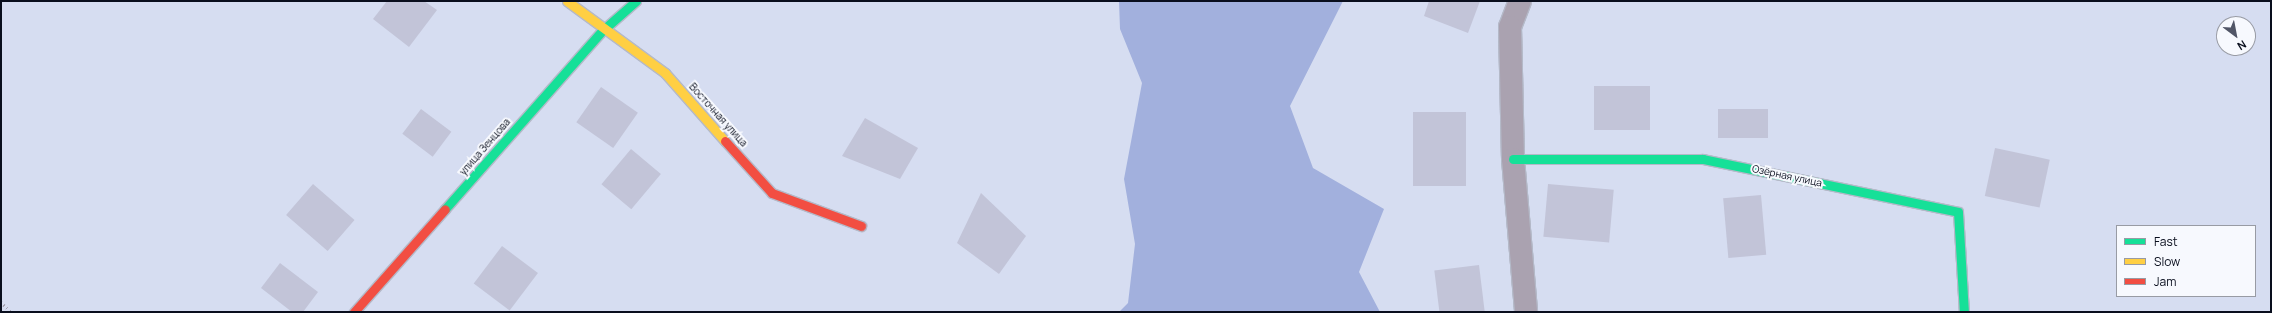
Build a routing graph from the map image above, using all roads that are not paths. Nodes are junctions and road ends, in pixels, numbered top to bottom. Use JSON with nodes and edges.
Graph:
{"nodes":[{"id":1,"x":566,"y":1,"type":"edge"},
{"id":2,"x":636,"y":1,"type":"edge"},
{"id":3,"x":1520,"y":1,"type":"edge"},
{"id":4,"x":603,"y":30,"type":"junction"},
{"id":5,"x":1513,"y":159,"type":"junction"},
{"id":6,"x":861,"y":226,"type":"dead end"},
{"id":7,"x":354,"y":312,"type":"edge"},
{"id":8,"x":1526,"y":312,"type":"edge"},
{"id":9,"x":1964,"y":312,"type":"edge"}],
"edges":[{"from":1,"to":4,"type":"street","name":"Восточная улица"},
{"from":2,"to":4,"type":"street","name":"улица Зенцова"},
{"from":3,"to":5,"type":"street"},
{"from":4,"to":6,"type":"street","name":"Восточная улица"},
{"from":4,"to":7,"type":"street","name":"улица Зенцова"},
{"from":5,"to":8,"type":"street"},
{"from":5,"to":9,"type":"street","name":"Озёрная улица"}]}
